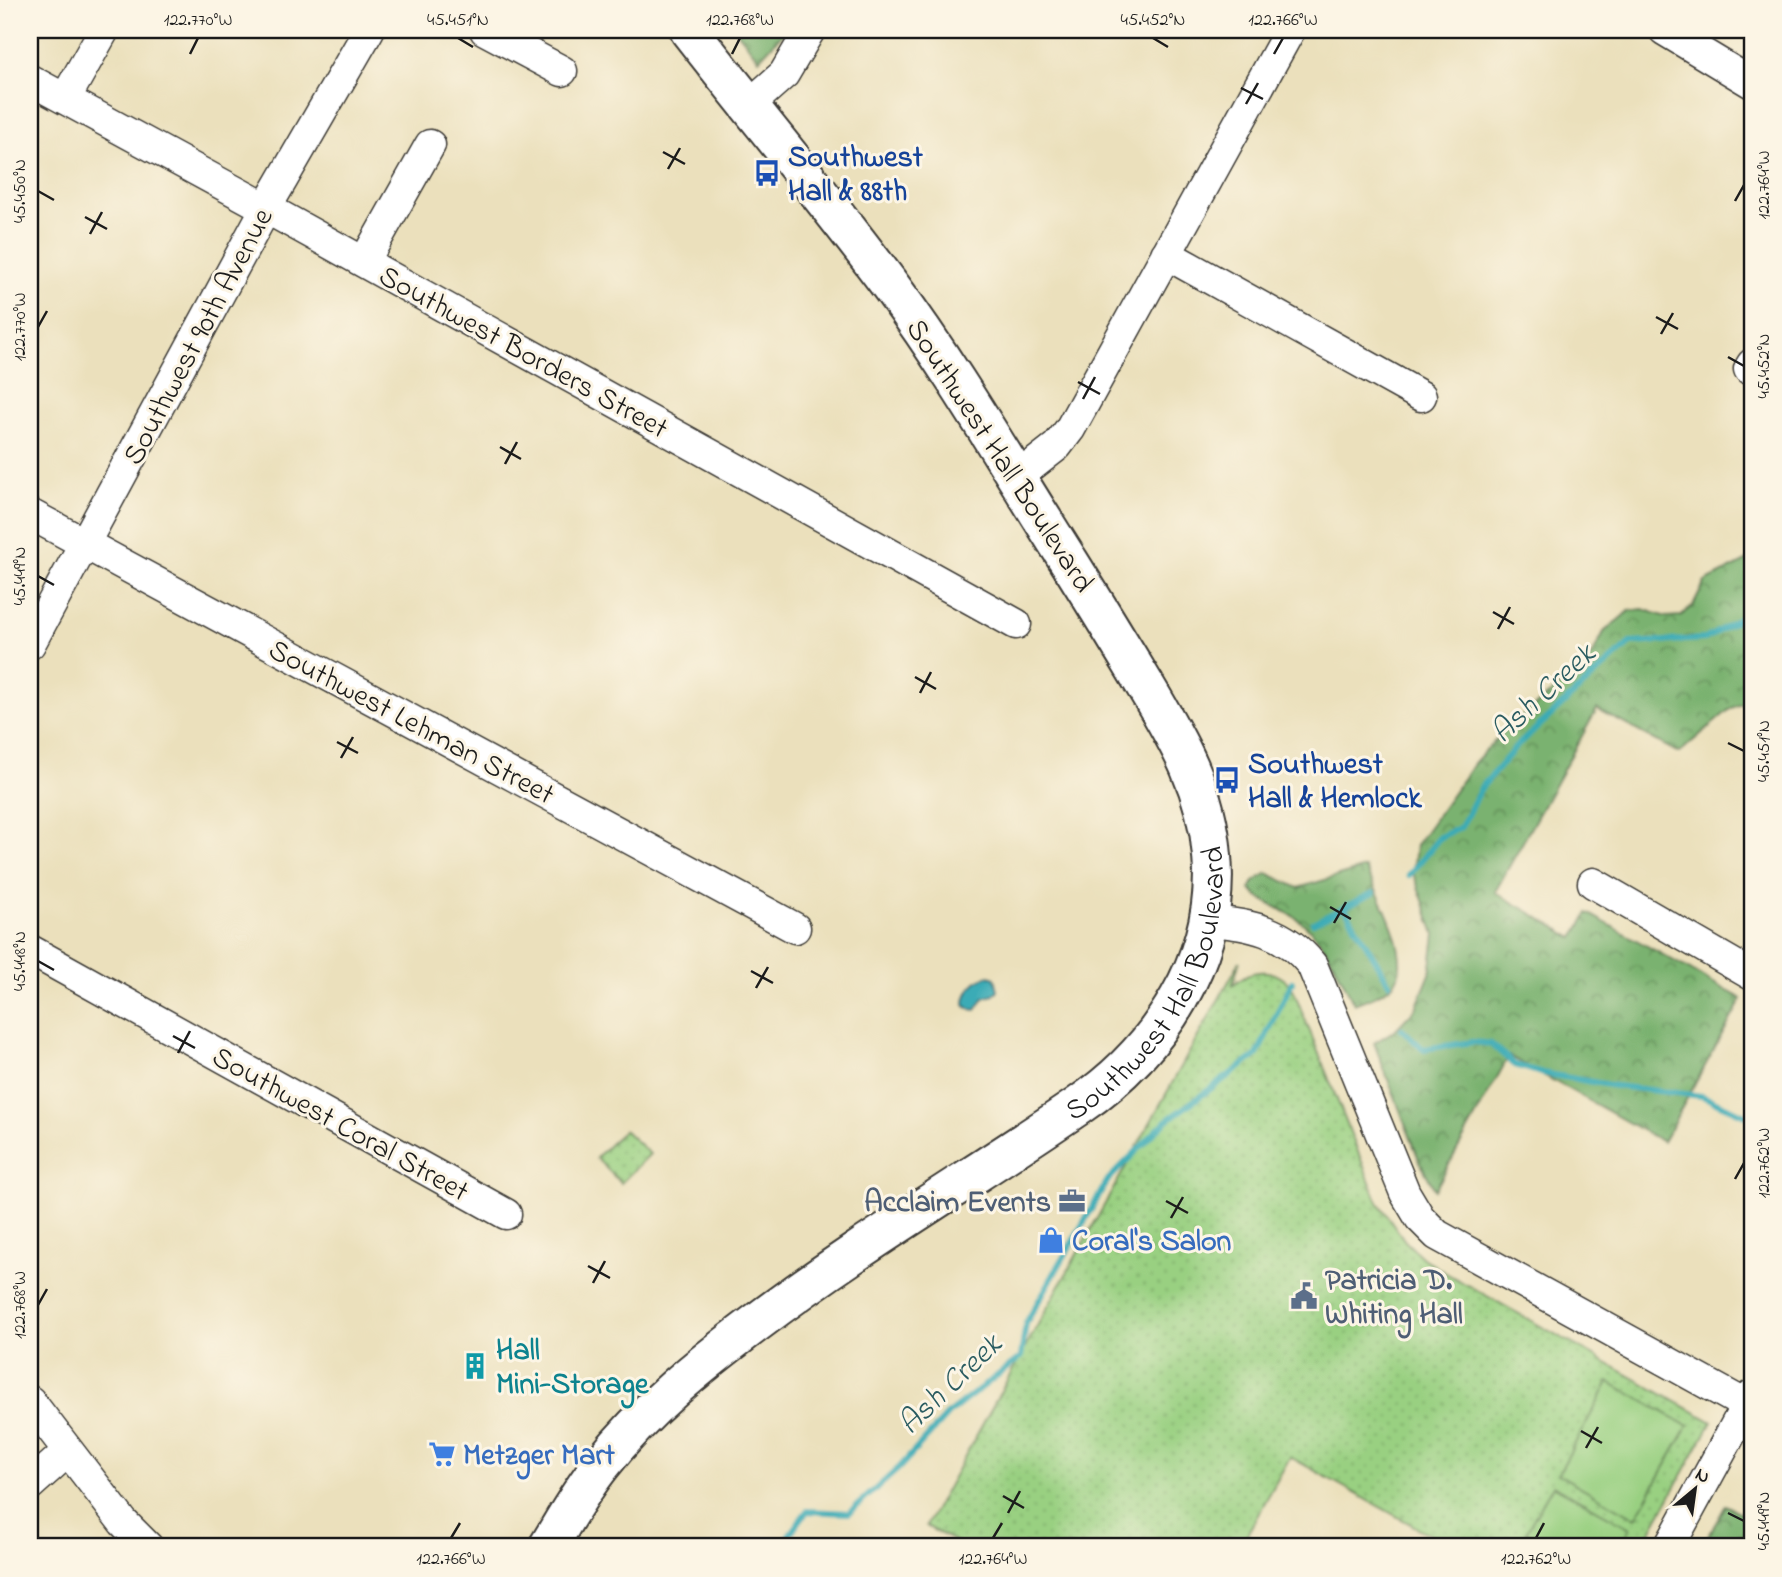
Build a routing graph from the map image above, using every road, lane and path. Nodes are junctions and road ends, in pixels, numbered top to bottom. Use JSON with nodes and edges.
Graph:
{"nodes":[{"id":1,"x":104,"y":30,"type":"edge"},
{"id":2,"x":369,"y":30,"type":"edge"},
{"id":3,"x":485,"y":30,"type":"edge"},
{"id":4,"x":689,"y":30,"type":"edge"},
{"id":5,"x":810,"y":30,"type":"edge"},
{"id":6,"x":1290,"y":30,"type":"edge"},
{"id":7,"x":1664,"y":30,"type":"edge"},
{"id":8,"x":562,"y":71,"type":"dead end"},
{"id":9,"x":30,"y":80,"type":"edge"},
{"id":10,"x":1752,"y":83,"type":"edge"},
{"id":11,"x":65,"y":99,"type":"junction"},
{"id":12,"x":748,"y":106,"type":"junction"},
{"id":13,"x":430,"y":145,"type":"dead end"},
{"id":14,"x":266,"y":208,"type":"junction"},
{"id":15,"x":1166,"y":254,"type":"junction"},
{"id":16,"x":364,"y":262,"type":"junction"},
{"id":17,"x":1421,"y":396,"type":"dead end"},
{"id":18,"x":1016,"y":478,"type":"junction"},
{"id":19,"x":30,"y":514,"type":"edge"},
{"id":20,"x":85,"y":544,"type":"junction"},
{"id":21,"x":1016,"y":624,"type":"dead end"},
{"id":22,"x":30,"y":644,"type":"edge"},
{"id":23,"x":1593,"y":883,"type":"dead end"},
{"id":24,"x":1209,"y":921,"type":"junction"},
{"id":25,"x":795,"y":928,"type":"dead end"},
{"id":26,"x":30,"y":950,"type":"edge"},
{"id":27,"x":1752,"y":975,"type":"edge"},
{"id":28,"x":506,"y":1214,"type":"dead end"},
{"id":29,"x":1749,"y":1400,"type":"edge"},
{"id":30,"x":30,"y":1401,"type":"edge"},
{"id":31,"x":68,"y":1451,"type":"junction"},
{"id":32,"x":30,"y":1485,"type":"edge"},
{"id":33,"x":148,"y":1547,"type":"edge"},
{"id":34,"x":548,"y":1547,"type":"edge"},
{"id":35,"x":1669,"y":1547,"type":"edge"}],
"edges":[{"from":1,"to":11,"type":"street"},
{"from":2,"to":14,"type":"street","name":"Southwest 90th Avenue"},
{"from":3,"to":8,"type":"street"},
{"from":4,"to":12,"type":"main road","name":"Southwest Hall Boulevard"},
{"from":5,"to":12,"type":"street"},
{"from":6,"to":15,"type":"street"},
{"from":7,"to":10,"type":"street"},
{"from":9,"to":11,"type":"street","name":"Southwest Borders Street"},
{"from":11,"to":14,"type":"street","name":"Southwest Borders Street"},
{"from":12,"to":18,"type":"main road","name":"Southwest Hall Boulevard"},
{"from":13,"to":16,"type":"street"},
{"from":14,"to":16,"type":"street","name":"Southwest Borders Street"},
{"from":14,"to":20,"type":"street","name":"Southwest 90th Avenue"},
{"from":15,"to":17,"type":"street"},
{"from":15,"to":18,"type":"street"},
{"from":16,"to":21,"type":"street","name":"Southwest Borders Street"},
{"from":18,"to":24,"type":"main road","name":"Southwest Hall Boulevard"},
{"from":19,"to":20,"type":"street","name":"Southwest Lehman Street"},
{"from":20,"to":22,"type":"street","name":"Southwest 90th Avenue"},
{"from":20,"to":25,"type":"street","name":"Southwest Lehman Street"},
{"from":23,"to":27,"type":"street"},
{"from":24,"to":29,"type":"street"},
{"from":24,"to":34,"type":"main road","name":"Southwest Hall Boulevard"},
{"from":26,"to":28,"type":"street","name":"Southwest Coral Street"},
{"from":29,"to":35,"type":"street"},
{"from":30,"to":31,"type":"street"},
{"from":31,"to":32,"type":"street"},
{"from":31,"to":33,"type":"street"}]}
